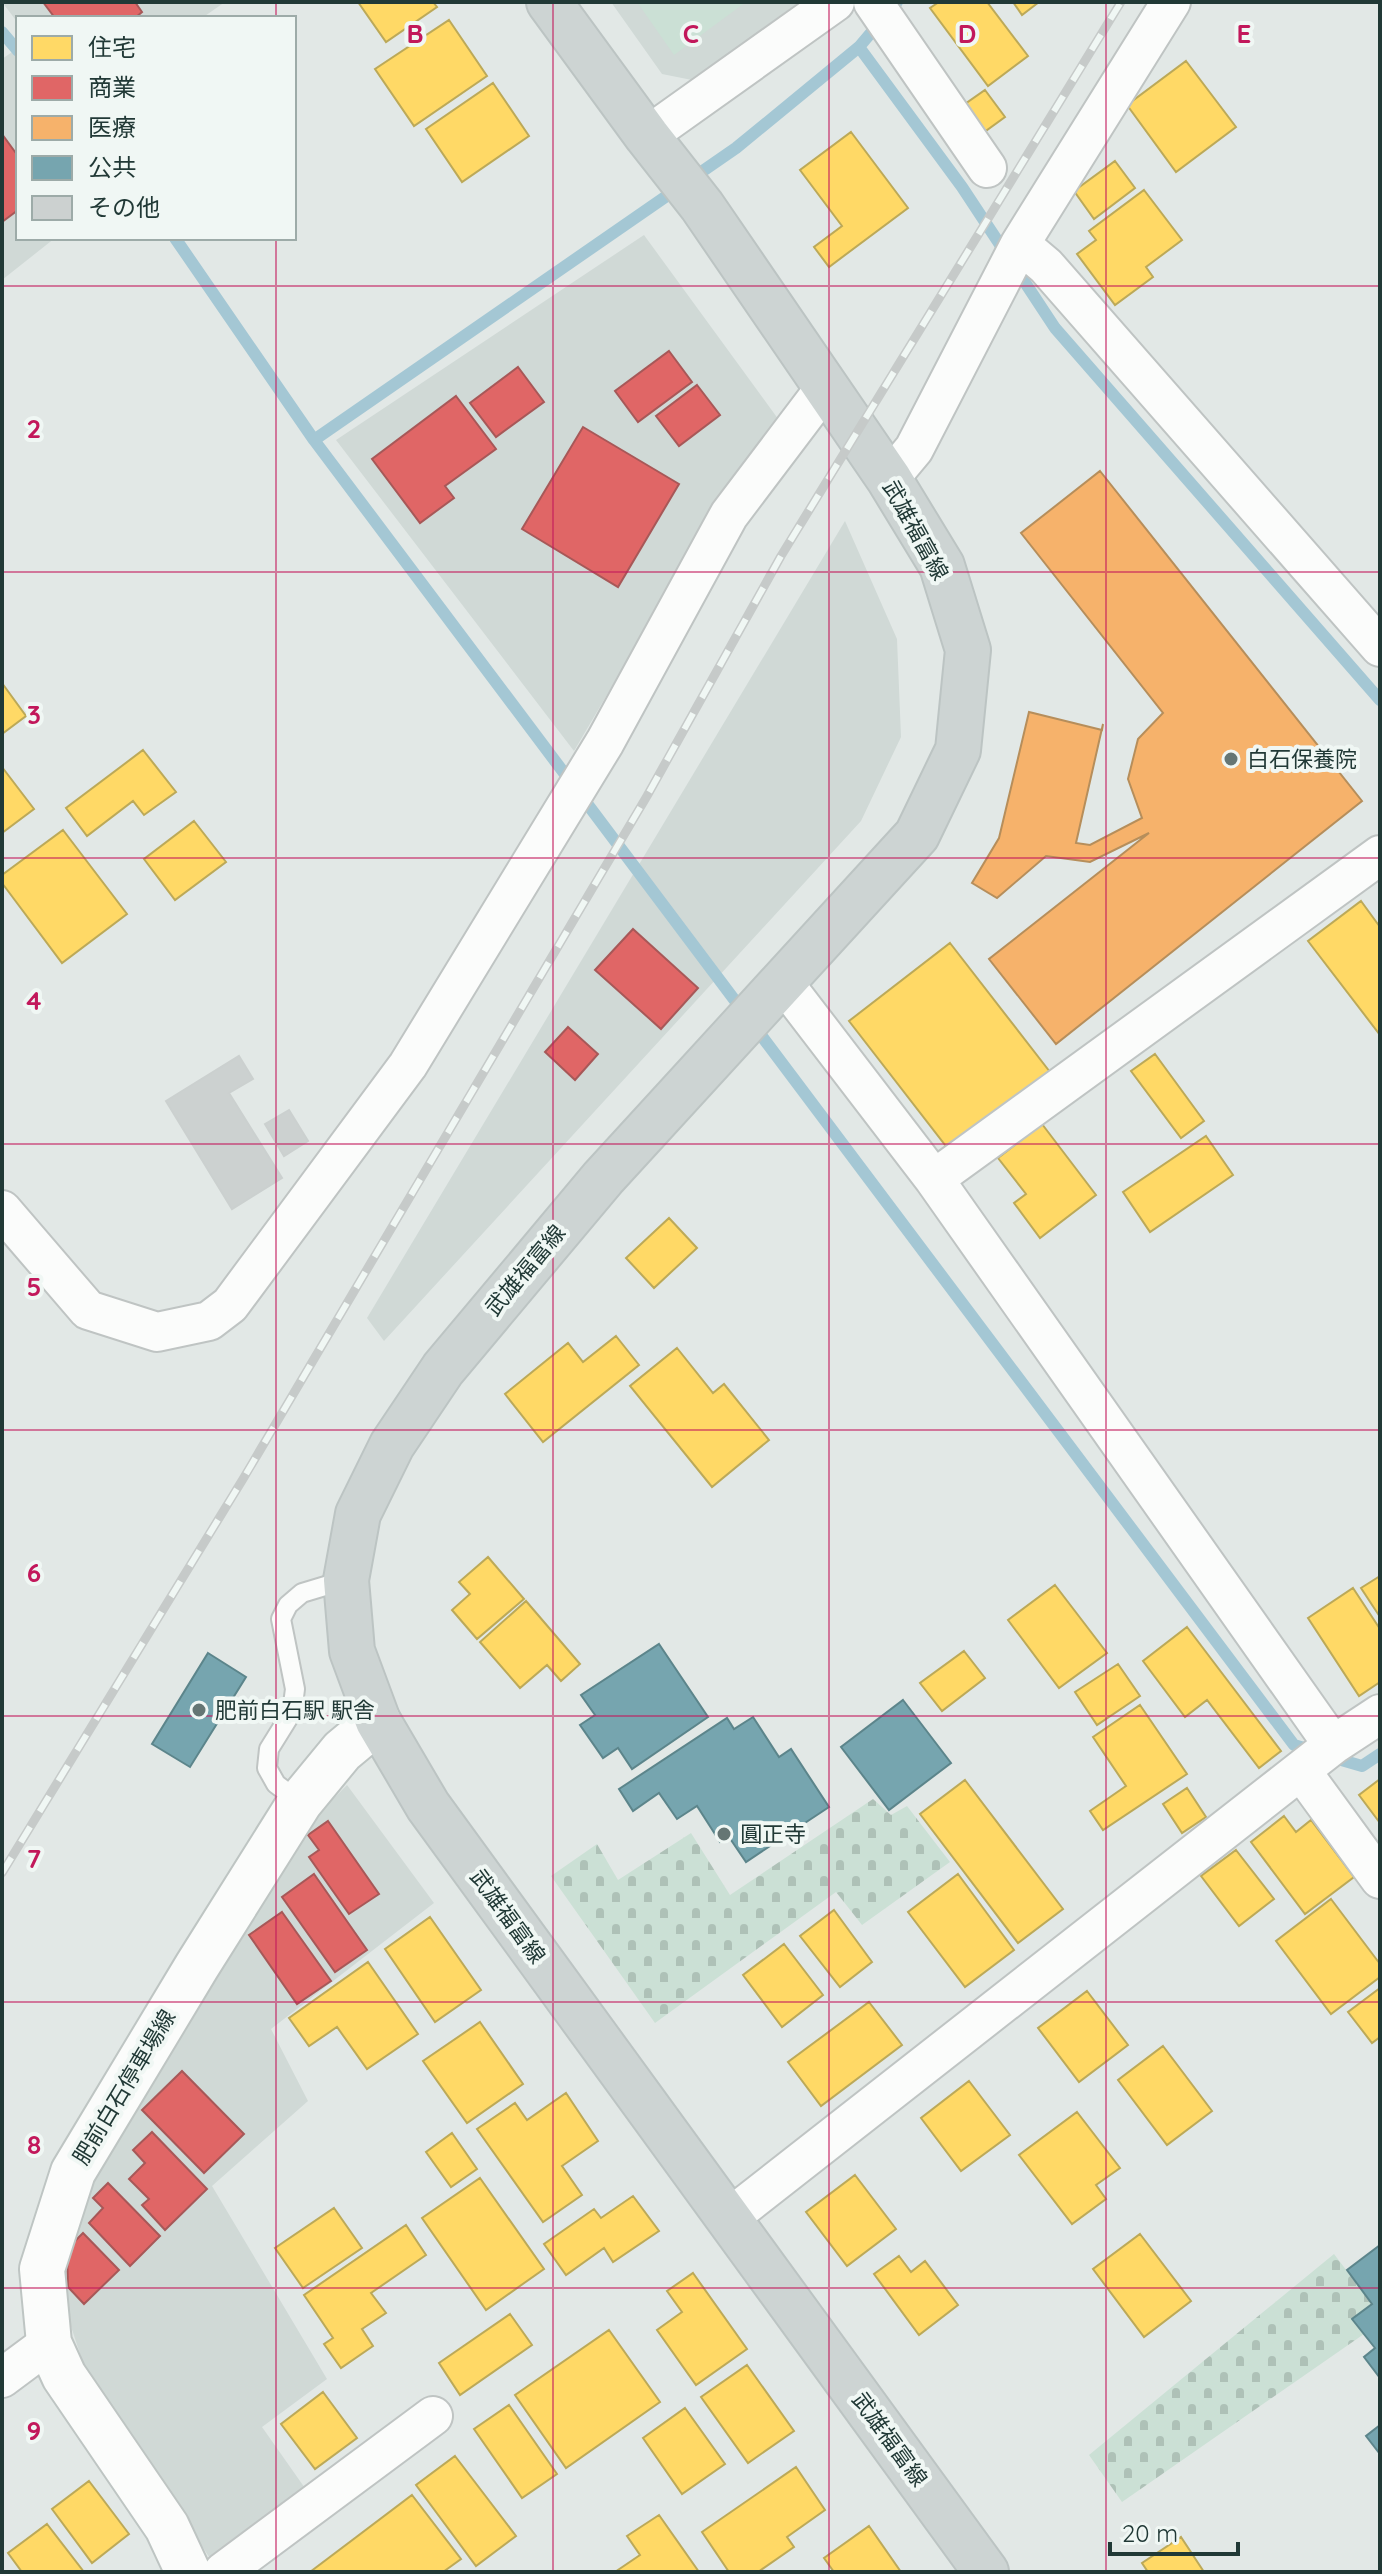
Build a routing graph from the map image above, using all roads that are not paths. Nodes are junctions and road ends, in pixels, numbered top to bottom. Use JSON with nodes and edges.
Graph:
{"nodes":[{"id":1,"x":549,"y":2,"type":"edge"},
{"id":2,"x":835,"y":2,"type":"edge"},
{"id":3,"x":873,"y":2,"type":"edge"},
{"id":4,"x":1171,"y":2,"type":"edge"},
{"id":5,"x":657,"y":150,"type":"junction"},
{"id":6,"x":987,"y":168,"type":"dead end"},
{"id":7,"x":1011,"y":260,"type":"junction"},
{"id":8,"x":825,"y":388,"type":"junction"},
{"id":9,"x":889,"y":479,"type":"junction"},
{"id":10,"x":1380,"y":647,"type":"edge"},
{"id":11,"x":1380,"y":855,"type":"edge"},
{"id":12,"x":777,"y":990,"type":"junction"},
{"id":13,"x":934,"y":1179,"type":"junction"},
{"id":14,"x":2,"y":1210,"type":"edge"},
{"id":15,"x":346,"y":1580,"type":"junction"},
{"id":16,"x":1380,"y":1714,"type":"edge"},
{"id":17,"x":378,"y":1721,"type":"junction"},
{"id":18,"x":1319,"y":1758,"type":"junction"},
{"id":19,"x":300,"y":1802,"type":"junction"},
{"id":20,"x":1380,"y":1879,"type":"edge"},
{"id":21,"x":729,"y":2218,"type":"junction"},
{"id":22,"x":49,"y":2343,"type":"junction"},
{"id":23,"x":2,"y":2378,"type":"edge"},
{"id":24,"x":433,"y":2416,"type":"dead end"},
{"id":25,"x":188,"y":2572,"type":"edge"},
{"id":26,"x":223,"y":2572,"type":"edge"},
{"id":27,"x":986,"y":2572,"type":"edge"}],
"edges":[{"from":1,"to":5,"type":"main road","name":"武雄福富線"},
{"from":2,"to":5,"type":"street"},
{"from":3,"to":6,"type":"street"},
{"from":4,"to":7,"type":"street"},
{"from":5,"to":8,"type":"main road","name":"武雄福富線"},
{"from":7,"to":9,"type":"street"},
{"from":7,"to":10,"type":"street"},
{"from":8,"to":9,"type":"main road","name":"武雄福富線"},
{"from":8,"to":14,"type":"street"},
{"from":9,"to":12,"type":"main road","name":"武雄福富線"},
{"from":11,"to":13,"type":"street"},
{"from":12,"to":13,"type":"street"},
{"from":12,"to":15,"type":"main road","name":"武雄福富線"},
{"from":13,"to":18,"type":"street"},
{"from":15,"to":17,"type":"main road","name":"武雄福富線"},
{"from":15,"to":19,"type":"lane"},
{"from":16,"to":18,"type":"street"},
{"from":17,"to":19,"type":"main road","name":"肥前白石停車場線"},
{"from":17,"to":21,"type":"main road","name":"武雄福富線"},
{"from":18,"to":20,"type":"street"},
{"from":18,"to":21,"type":"street"},
{"from":19,"to":22,"type":"main road","name":"肥前白石停車場線"},
{"from":21,"to":27,"type":"main road","name":"武雄福富線"},
{"from":22,"to":23,"type":"street"},
{"from":22,"to":25,"type":"main road","name":"肥前白石停車場線"},
{"from":24,"to":26,"type":"street"}]}
